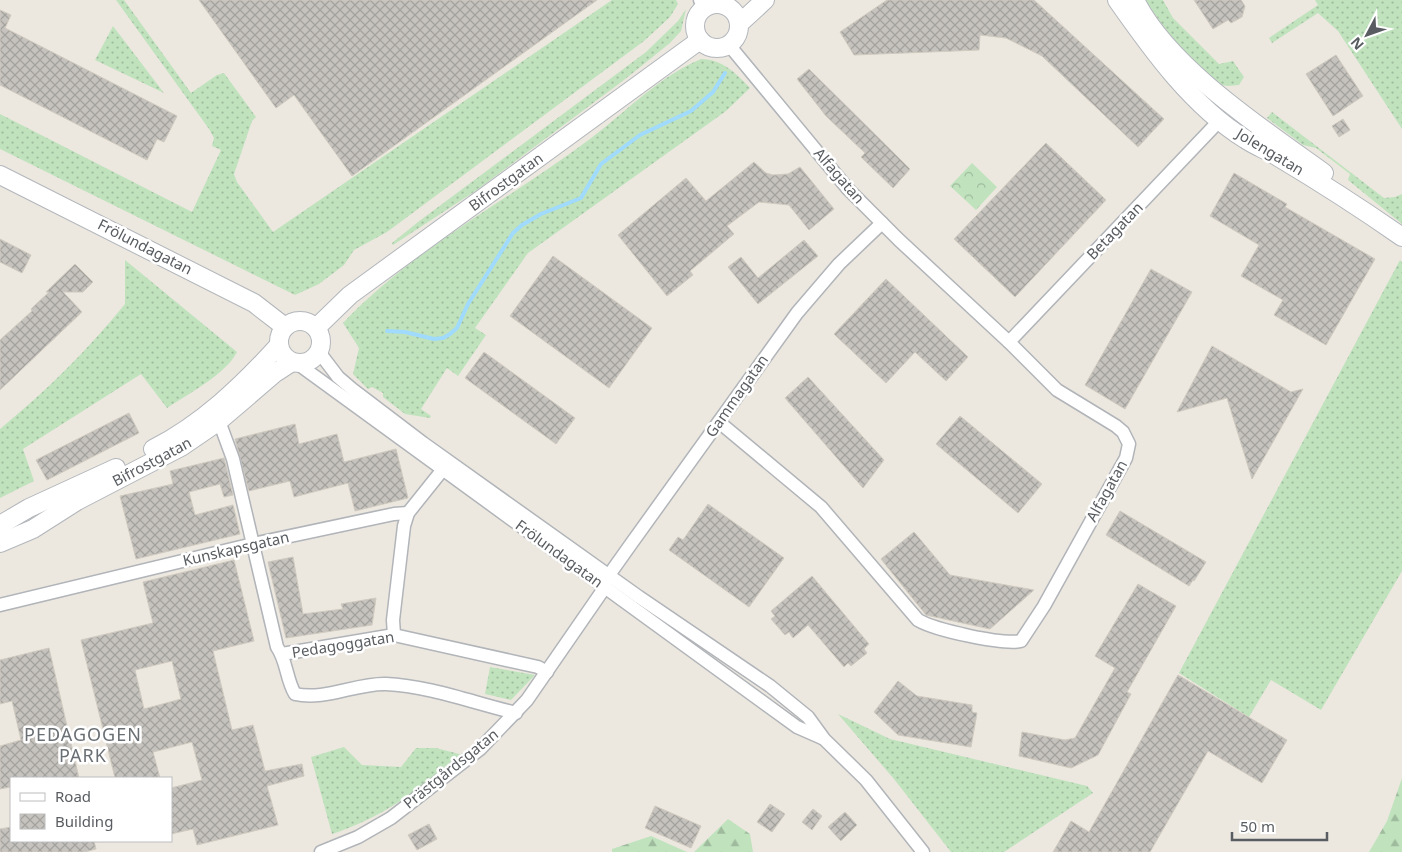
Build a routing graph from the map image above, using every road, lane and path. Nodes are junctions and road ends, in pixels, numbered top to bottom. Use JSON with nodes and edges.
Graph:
{"nodes":[{"id":1,"x":765,"y":0,"type":"edge"},
{"id":2,"x":1117,"y":0,"type":"edge"},
{"id":3,"x":1134,"y":0,"type":"edge"},
{"id":4,"x":730,"y":3,"type":"edge"},
{"id":5,"x":703,"y":4,"type":"edge"},
{"id":6,"x":740,"y":24,"type":"junction"},
{"id":7,"x":700,"y":40,"type":"junction"},
{"id":8,"x":729,"y":45,"type":"junction"},
{"id":9,"x":1220,"y":120,"type":"junction"},
{"id":10,"x":0,"y":174,"type":"edge"},
{"id":11,"x":882,"y":222,"type":"junction"},
{"id":12,"x":1402,"y":228,"type":"edge"},
{"id":13,"x":1402,"y":237,"type":"edge"},
{"id":14,"x":285,"y":327,"type":"junction"},
{"id":15,"x":316,"y":328,"type":"junction"},
{"id":16,"x":1009,"y":342,"type":"junction"},
{"id":17,"x":279,"y":345,"type":"junction"},
{"id":18,"x":319,"y":352,"type":"junction"},
{"id":19,"x":295,"y":363,"type":"junction"},
{"id":20,"x":219,"y":421,"type":"junction"},
{"id":21,"x":719,"y":422,"type":"junction"},
{"id":22,"x":447,"y":465,"type":"junction"},
{"id":23,"x":408,"y":514,"type":"junction"},
{"id":24,"x":0,"y":525,"type":"edge"},
{"id":25,"x":0,"y":543,"type":"edge"},
{"id":26,"x":253,"y":544,"type":"junction"},
{"id":27,"x":607,"y":581,"type":"junction"},
{"id":28,"x":0,"y":605,"type":"edge"},
{"id":29,"x":394,"y":635,"type":"junction"},
{"id":30,"x":282,"y":654,"type":"junction"},
{"id":31,"x":547,"y":672,"type":"junction"},
{"id":32,"x":516,"y":713,"type":"junction"},
{"id":33,"x":320,"y":852,"type":"edge"},
{"id":34,"x":923,"y":852,"type":"edge"}],
"edges":[{"from":1,"to":6,"type":"main road"},
{"from":2,"to":9,"type":"main road","name":"Jolengatan"},
{"from":3,"to":12,"type":"main road","name":"Jolengatan"},
{"from":4,"to":5,"type":"main road"},
{"from":4,"to":6,"type":"main road"},
{"from":5,"to":7,"type":"main road"},
{"from":6,"to":8,"type":"main road"},
{"from":7,"to":8,"type":"main road"},
{"from":7,"to":15,"type":"main road","name":"Bifrostgatan"},
{"from":8,"to":11,"type":"street","name":"Alfagatan"},
{"from":9,"to":13,"type":"main road","name":"Jolengatan"},
{"from":9,"to":16,"type":"street","name":"Betagatan"},
{"from":10,"to":14,"type":"main road","name":"Frölundagatan"},
{"from":11,"to":16,"type":"street","name":"Alfagatan"},
{"from":11,"to":21,"type":"street","name":"Gammagatan"},
{"from":14,"to":15,"type":"main road"},
{"from":14,"to":17,"type":"main road","name":"Bifrostgatan"},
{"from":15,"to":18,"type":"main road"},
{"from":16,"to":21,"type":"street","name":"Alfagatan"},
{"from":17,"to":19,"type":"main road"},
{"from":17,"to":24,"type":"main road","name":"Bifrostgatan"},
{"from":18,"to":19,"type":"main road","name":"Bifrostgatan"},
{"from":18,"to":22,"type":"street","name":"Frölundagatan"},
{"from":19,"to":20,"type":"main road","name":"Bifrostgatan"},
{"from":19,"to":22,"type":"street","name":"Frölundagatan"},
{"from":20,"to":25,"type":"main road","name":"Bifrostgatan"},
{"from":20,"to":26,"type":"street"},
{"from":21,"to":27,"type":"street","name":"Gammagatan"},
{"from":22,"to":23,"type":"street"},
{"from":22,"to":27,"type":"street","name":"Frölundagatan"},
{"from":23,"to":26,"type":"street","name":"Kunskapsgatan"},
{"from":23,"to":29,"type":"street"},
{"from":26,"to":28,"type":"street","name":"Kunskapsgatan"},
{"from":26,"to":30,"type":"street"},
{"from":27,"to":31,"type":"street","name":"Prästgårdsgatan"},
{"from":27,"to":34,"type":"street","name":"Frölundagatan"},
{"from":29,"to":30,"type":"street","name":"Pedagoggatan"},
{"from":29,"to":31,"type":"street","name":"Pedagoggatan"},
{"from":30,"to":32,"type":"street","name":"Pedagoggatan"},
{"from":31,"to":32,"type":"street","name":"Prästgårdsgatan"},
{"from":32,"to":33,"type":"street","name":"Prästgårdsgatan"}]}
